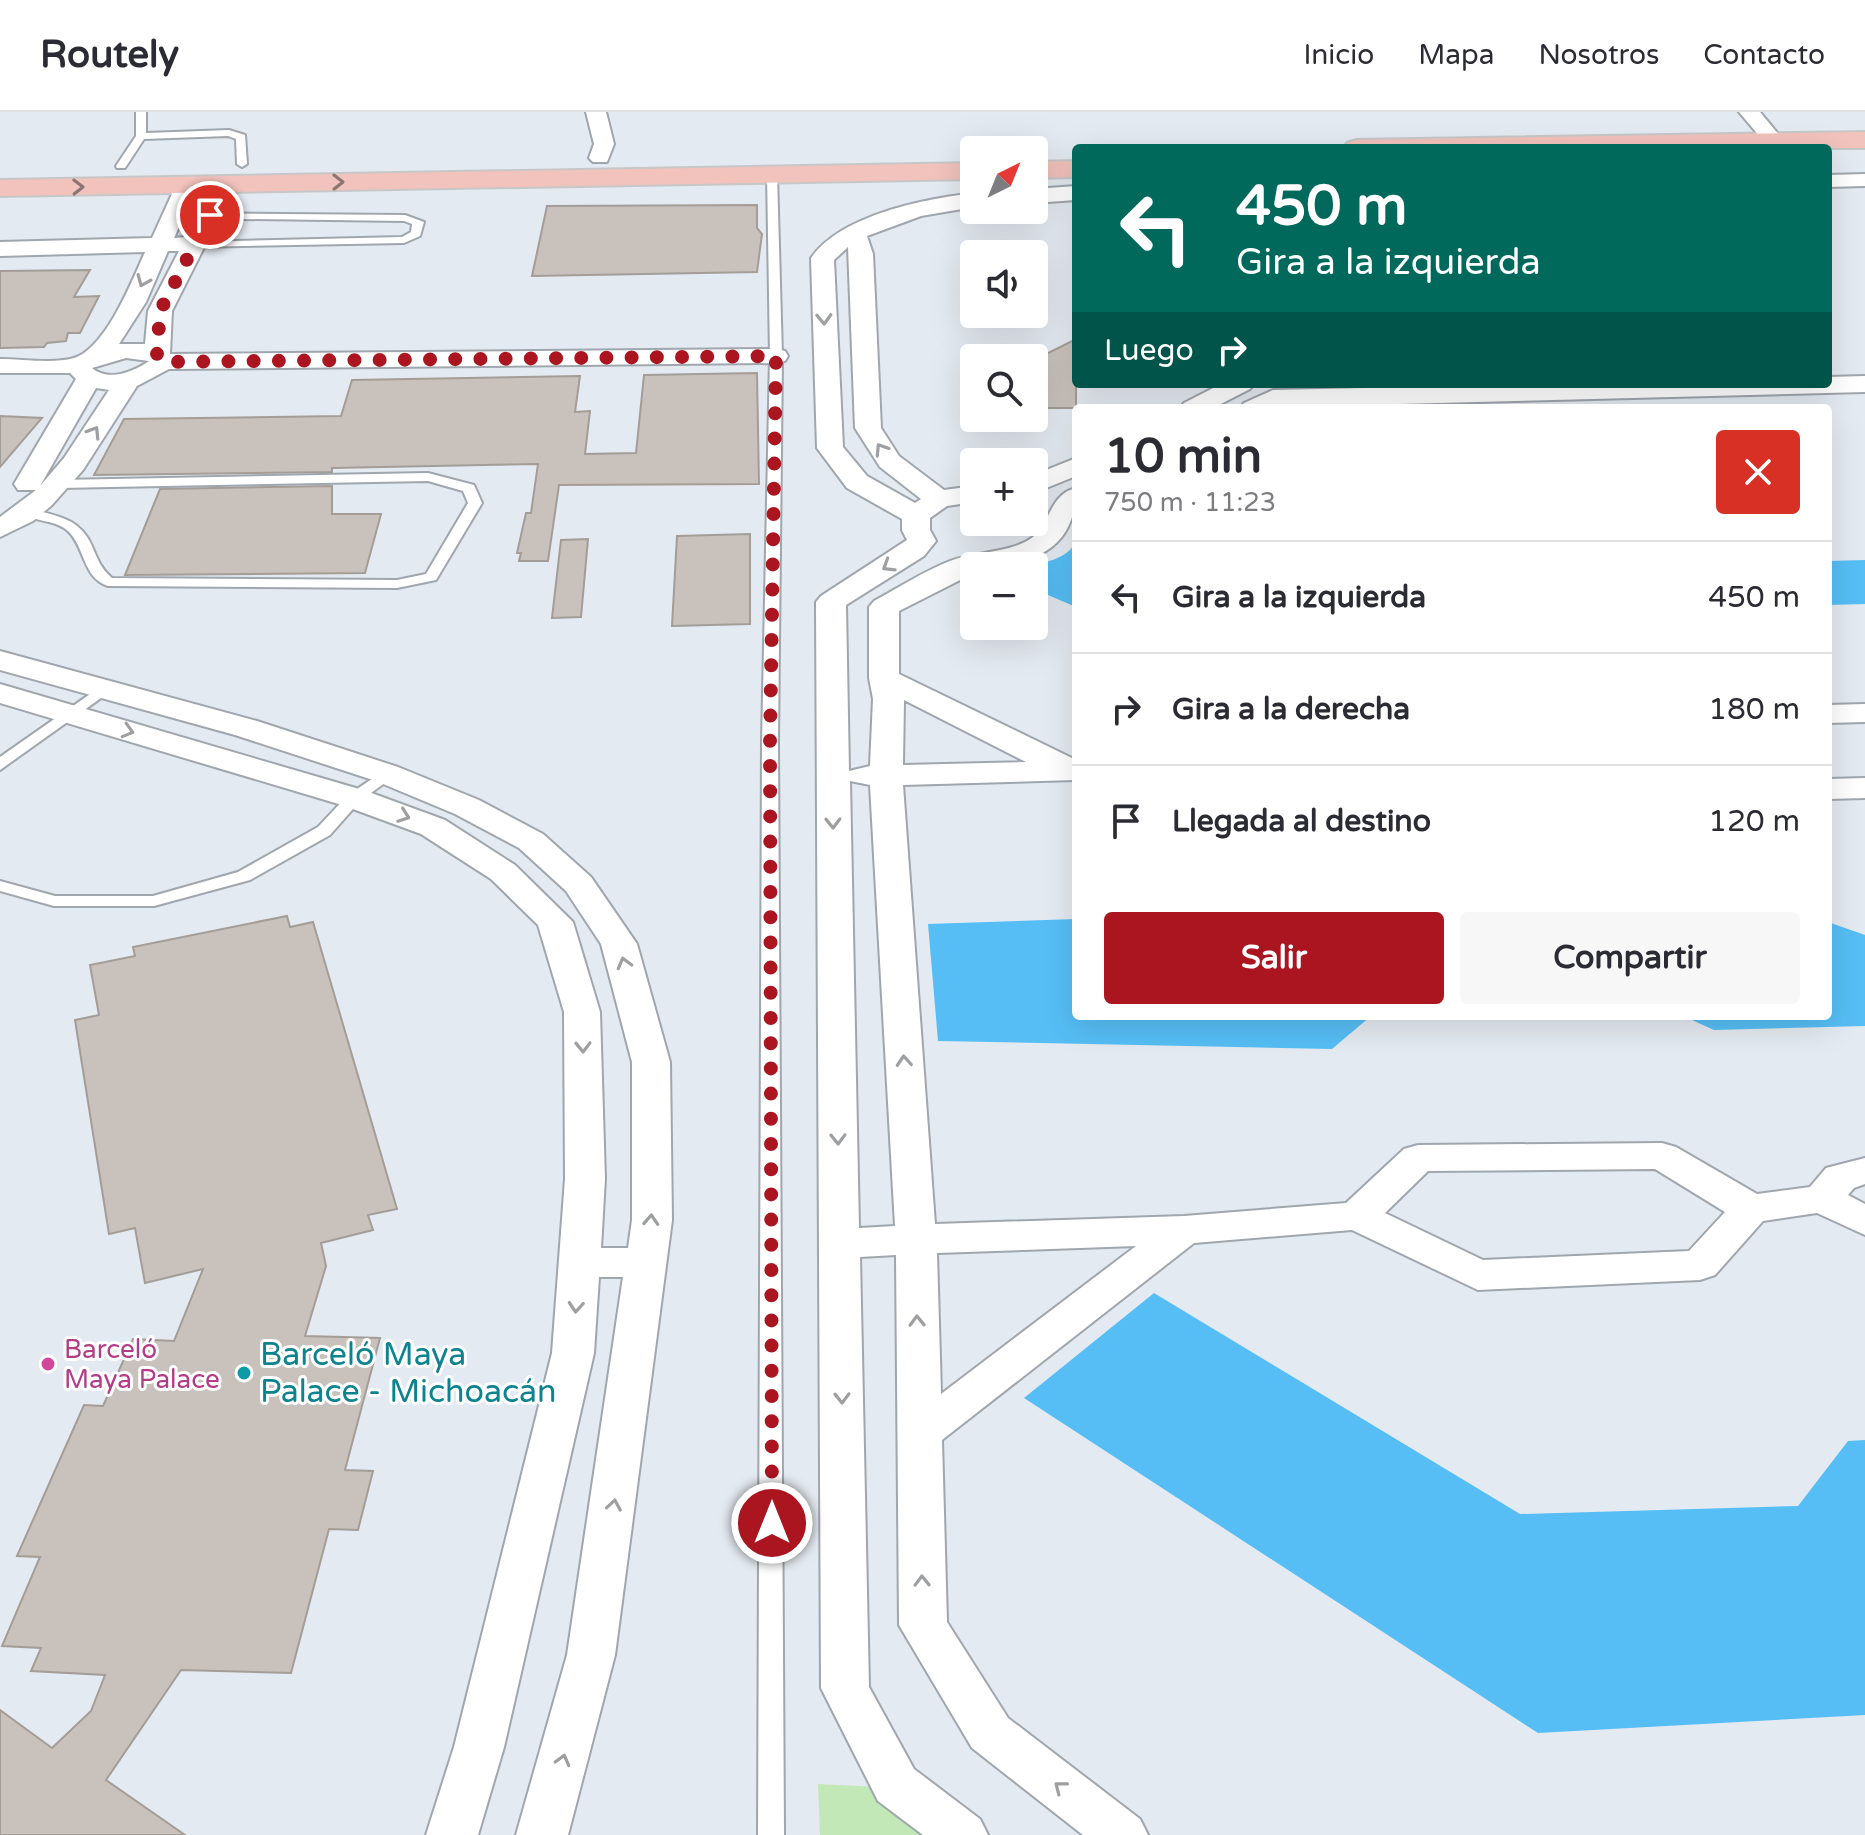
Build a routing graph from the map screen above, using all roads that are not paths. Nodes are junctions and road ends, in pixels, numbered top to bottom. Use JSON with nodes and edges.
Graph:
{"nodes":[{"id":1,"x":141,"y":112,"type":"edge"},
{"id":2,"x":596,"y":112,"type":"edge"},
{"id":3,"x":1749,"y":112,"type":"edge"},
{"id":4,"x":141,"y":136,"type":"junction"},
{"id":5,"x":1865,"y":140,"type":"edge"},
{"id":6,"x":1774,"y":141,"type":"junction"},
{"id":7,"x":1595,"y":144,"type":"edge"},
{"id":8,"x":1048,"y":153,"type":"edge"},
{"id":9,"x":1072,"y":153,"type":"edge"},
{"id":10,"x":960,"y":154,"type":"edge"},
{"id":11,"x":1865,"y":155,"type":"edge"},
{"id":12,"x":1832,"y":156,"type":"edge"},
{"id":13,"x":600,"y":158,"type":"junction"},
{"id":14,"x":121,"y":166,"type":"junction"},
{"id":15,"x":0,"y":168,"type":"edge"},
{"id":16,"x":1072,"y":169,"type":"edge"},
{"id":17,"x":1048,"y":170,"type":"edge"},
{"id":18,"x":960,"y":171,"type":"edge"},
{"id":19,"x":234,"y":174,"type":"junction"},
{"id":20,"x":772,"y":174,"type":"junction"},
{"id":21,"x":1865,"y":180,"type":"edge"},
{"id":22,"x":1832,"y":181,"type":"edge"},
{"id":23,"x":187,"y":185,"type":"junction"},
{"id":24,"x":0,"y":188,"type":"edge"},
{"id":25,"x":1072,"y":193,"type":"edge"},
{"id":26,"x":1048,"y":195,"type":"edge"},
{"id":27,"x":960,"y":203,"type":"edge"},
{"id":28,"x":210,"y":215,"type":"junction"},
{"id":29,"x":171,"y":216,"type":"junction"},
{"id":30,"x":350,"y":217,"type":"junction"},
{"id":31,"x":844,"y":240,"type":"junction"},
{"id":32,"x":339,"y":243,"type":"junction"},
{"id":33,"x":194,"y":244,"type":"junction"},
{"id":34,"x":158,"y":245,"type":"junction"},
{"id":35,"x":0,"y":249,"type":"edge"},
{"id":36,"x":101,"y":353,"type":"junction"},
{"id":37,"x":776,"y":356,"type":"junction"},
{"id":38,"x":160,"y":358,"type":"junction"},
{"id":39,"x":1865,"y":364,"type":"edge"},
{"id":40,"x":1832,"y":365,"type":"edge"},
{"id":41,"x":0,"y":366,"type":"edge"},
{"id":42,"x":83,"y":372,"type":"junction"},
{"id":43,"x":128,"y":380,"type":"junction"},
{"id":44,"x":1865,"y":384,"type":"edge"},
{"id":45,"x":1832,"y":385,"type":"edge"},
{"id":46,"x":1233,"y":388,"type":"edge"},
{"id":47,"x":1696,"y":388,"type":"edge"},
{"id":48,"x":1201,"y":404,"type":"edge"},
{"id":49,"x":1261,"y":404,"type":"edge"},
{"id":50,"x":1072,"y":468,"type":"edge"},
{"id":51,"x":1048,"y":479,"type":"edge"},
{"id":52,"x":0,"y":485,"type":"edge"},
{"id":53,"x":40,"y":494,"type":"junction"},
{"id":54,"x":1055,"y":510,"type":"edge"},
{"id":55,"x":938,"y":513,"type":"edge"},
{"id":56,"x":0,"y":529,"type":"edge"},
{"id":57,"x":962,"y":552,"type":"edge"},
{"id":58,"x":1019,"y":552,"type":"edge"},
{"id":59,"x":960,"y":569,"type":"edge"},
{"id":60,"x":0,"y":660,"type":"edge"},
{"id":61,"x":884,"y":678,"type":"junction"},
{"id":62,"x":103,"y":690,"type":"junction"},
{"id":63,"x":0,"y":693,"type":"edge"},
{"id":64,"x":1865,"y":713,"type":"edge"},
{"id":65,"x":70,"y":714,"type":"junction"},
{"id":66,"x":1832,"y":714,"type":"edge"},
{"id":67,"x":0,"y":765,"type":"edge"},
{"id":68,"x":1071,"y":770,"type":"edge"},
{"id":69,"x":387,"y":774,"type":"junction"},
{"id":70,"x":886,"y":776,"type":"junction"},
{"id":71,"x":833,"y":777,"type":"junction"},
{"id":72,"x":1865,"y":788,"type":"edge"},
{"id":73,"x":1832,"y":789,"type":"edge"},
{"id":74,"x":354,"y":798,"type":"junction"},
{"id":75,"x":0,"y":886,"type":"edge"},
{"id":76,"x":1865,"y":1171,"type":"edge"},
{"id":77,"x":1822,"y":1199,"type":"junction"},
{"id":78,"x":1751,"y":1209,"type":"junction"},
{"id":79,"x":1357,"y":1216,"type":"junction"},
{"id":80,"x":1865,"y":1221,"type":"edge"},
{"id":81,"x":1184,"y":1230,"type":"junction"},
{"id":82,"x":916,"y":1239,"type":"junction"},
{"id":83,"x":840,"y":1244,"type":"junction"},
{"id":84,"x":579,"y":1262,"type":"junction"},
{"id":85,"x":647,"y":1263,"type":"junction"},
{"id":86,"x":919,"y":1434,"type":"junction"},
{"id":87,"x":452,"y":1835,"type":"edge"},
{"id":88,"x":542,"y":1835,"type":"edge"},
{"id":89,"x":771,"y":1835,"type":"edge"},
{"id":90,"x":962,"y":1835,"type":"edge"},
{"id":91,"x":1122,"y":1835,"type":"edge"}],
"edges":[{"from":1,"to":4,"type":"lane"},
{"from":2,"to":13,"type":"street"},
{"from":3,"to":6,"type":"street"},
{"from":4,"to":14,"type":"lane"},
{"from":4,"to":19,"type":"lane"},
{"from":5,"to":6,"type":"highway"},
{"from":6,"to":7,"type":"highway"},
{"from":8,"to":9,"type":"highway"},
{"from":10,"to":13,"type":"highway"},
{"from":11,"to":12,"type":"highway"},
{"from":13,"to":19,"type":"highway"},
{"from":14,"to":15,"type":"highway"},
{"from":14,"to":19,"type":"highway"},
{"from":16,"to":17,"type":"highway"},
{"from":18,"to":20,"type":"highway"},
{"from":19,"to":20,"type":"highway","one_way":true},
{"from":19,"to":23,"type":"highway"},
{"from":19,"to":28,"type":"street"},
{"from":20,"to":37,"type":"lane"},
{"from":21,"to":22,"type":"street"},
{"from":24,"to":23,"type":"highway","one_way":true},
{"from":23,"to":29,"type":"street"},
{"from":25,"to":26,"type":"street"},
{"from":27,"to":31,"type":"street"},
{"from":28,"to":29,"type":"lane"},
{"from":28,"to":30,"type":"lane"},
{"from":28,"to":33,"type":"street"},
{"from":29,"to":34,"type":"street"},
{"from":30,"to":32,"type":"lane"},
{"from":30,"to":32,"type":"lane"},
{"from":55,"to":31,"type":"street","one_way":true},
{"from":31,"to":55,"type":"street","one_way":true},
{"from":32,"to":33,"type":"lane"},
{"from":33,"to":34,"type":"street"},
{"from":33,"to":38,"type":"street"},
{"from":34,"to":35,"type":"street"},
{"from":34,"to":36,"type":"street","one_way":true},
{"from":36,"to":38,"type":"street"},
{"from":36,"to":42,"type":"street"},
{"from":37,"to":38,"type":"street"},
{"from":37,"to":89,"type":"lane"},
{"from":38,"to":43,"type":"street"},
{"from":39,"to":40,"type":"street"},
{"from":41,"to":42,"type":"street"},
{"from":42,"to":43,"type":"street"},
{"from":42,"to":53,"type":"street"},
{"from":53,"to":43,"type":"street","one_way":true},
{"from":44,"to":45,"type":"street"},
{"from":46,"to":48,"type":"street"},
{"from":47,"to":49,"type":"street"},
{"from":50,"to":51,"type":"street"},
{"from":52,"to":53,"type":"street"},
{"from":53,"to":53,"type":"lane"},
{"from":53,"to":56,"type":"street"},
{"from":54,"to":58,"type":"street"},
{"from":55,"to":57,"type":"street"},
{"from":55,"to":71,"type":"street","one_way":true},
{"from":59,"to":61,"type":"street"},
{"from":60,"to":62,"type":"street"},
{"from":61,"to":68,"type":"street"},
{"from":61,"to":70,"type":"street"},
{"from":62,"to":65,"type":"lane"},
{"from":62,"to":69,"type":"street"},
{"from":63,"to":65,"type":"street"},
{"from":64,"to":66,"type":"street"},
{"from":65,"to":67,"type":"lane"},
{"from":65,"to":74,"type":"street","one_way":true},
{"from":68,"to":70,"type":"street"},
{"from":69,"to":74,"type":"lane"},
{"from":85,"to":69,"type":"street","one_way":true},
{"from":70,"to":71,"type":"street"},
{"from":82,"to":70,"type":"street","one_way":true},
{"from":71,"to":83,"type":"street","one_way":true},
{"from":72,"to":73,"type":"street"},
{"from":74,"to":75,"type":"lane"},
{"from":74,"to":84,"type":"street","one_way":true},
{"from":76,"to":77,"type":"street"},
{"from":77,"to":78,"type":"street"},
{"from":77,"to":80,"type":"street"},
{"from":78,"to":79,"type":"street"},
{"from":78,"to":79,"type":"street"},
{"from":79,"to":81,"type":"street"},
{"from":81,"to":82,"type":"street"},
{"from":81,"to":86,"type":"street"},
{"from":82,"to":83,"type":"street"},
{"from":86,"to":82,"type":"street","one_way":true},
{"from":83,"to":90,"type":"street","one_way":true},
{"from":84,"to":85,"type":"street"},
{"from":84,"to":87,"type":"street","one_way":true},
{"from":88,"to":85,"type":"street","one_way":true},
{"from":91,"to":86,"type":"street","one_way":true}]}
